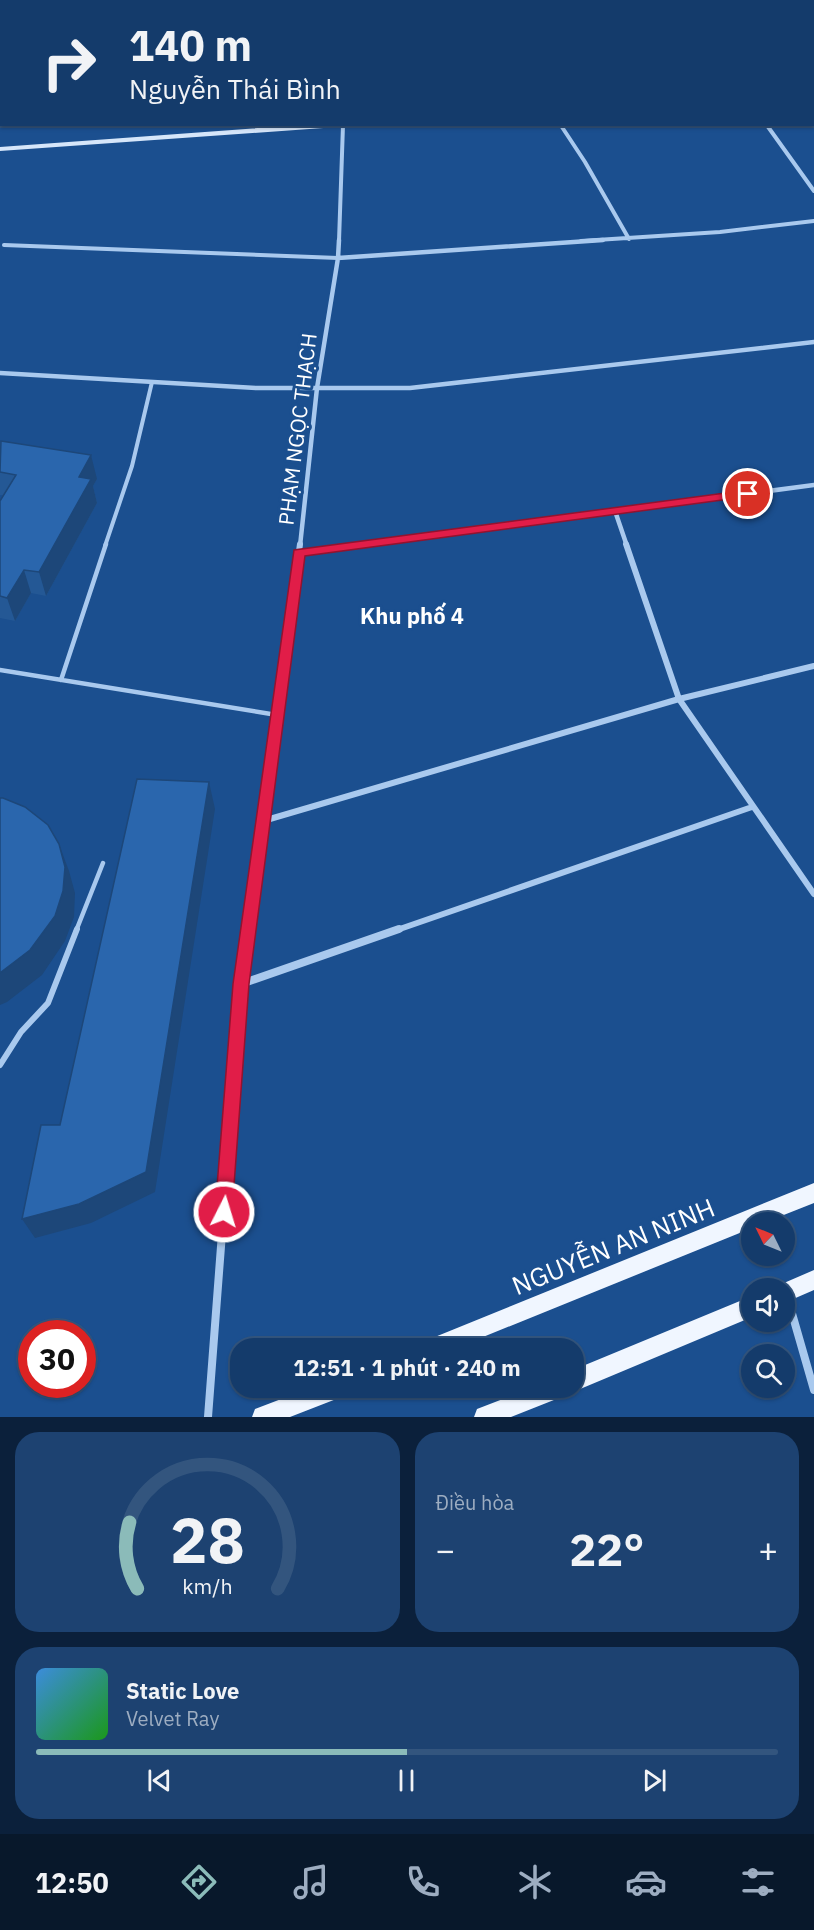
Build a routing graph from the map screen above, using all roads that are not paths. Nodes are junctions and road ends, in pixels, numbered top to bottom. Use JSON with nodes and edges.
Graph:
{"nodes":[{"id":1,"x":329,"y":126,"type":"edge"},
{"id":2,"x":343,"y":126,"type":"edge"},
{"id":3,"x":561,"y":126,"type":"edge"},
{"id":4,"x":767,"y":126,"type":"edge"},
{"id":5,"x":0,"y":149,"type":"edge"},
{"id":6,"x":814,"y":191,"type":"edge"},
{"id":7,"x":814,"y":221,"type":"edge"},
{"id":8,"x":629,"y":239,"type":"junction"},
{"id":9,"x":4,"y":245,"type":"dead end"},
{"id":10,"x":338,"y":258,"type":"junction"},
{"id":11,"x":814,"y":342,"type":"edge"},
{"id":12,"x":0,"y":373,"type":"edge"},
{"id":13,"x":152,"y":382,"type":"junction"},
{"id":14,"x":317,"y":388,"type":"junction"},
{"id":15,"x":814,"y":485,"type":"edge"},
{"id":16,"x":615,"y":512,"type":"junction"},
{"id":17,"x":299,"y":553,"type":"junction"},
{"id":18,"x":814,"y":666,"type":"edge"},
{"id":19,"x":0,"y":670,"type":"edge"},
{"id":20,"x":61,"y":680,"type":"junction"},
{"id":21,"x":679,"y":699,"type":"junction"},
{"id":22,"x":277,"y":715,"type":"junction"},
{"id":23,"x":752,"y":807,"type":"junction"},
{"id":24,"x":262,"y":821,"type":"junction"},
{"id":25,"x":103,"y":863,"type":"dead end"},
{"id":26,"x":814,"y":894,"type":"edge"},
{"id":27,"x":241,"y":984,"type":"junction"},
{"id":28,"x":0,"y":1065,"type":"edge"},
{"id":29,"x":814,"y":1193,"type":"edge"},
{"id":30,"x":814,"y":1280,"type":"edge"},
{"id":31,"x":795,"y":1288,"type":"edge"},
{"id":32,"x":741,"y":1311,"type":"edge"},
{"id":33,"x":795,"y":1326,"type":"edge"},
{"id":34,"x":457,"y":1338,"type":"edge"},
{"id":35,"x":584,"y":1375,"type":"edge"},
{"id":36,"x":814,"y":1390,"type":"edge"},
{"id":37,"x":311,"y":1398,"type":"edge"},
{"id":38,"x":532,"y":1398,"type":"edge"},
{"id":39,"x":208,"y":1417,"type":"edge"},
{"id":40,"x":263,"y":1417,"type":"edge"},
{"id":41,"x":485,"y":1417,"type":"edge"}],
"edges":[{"from":1,"to":5,"type":"street"},
{"from":2,"to":10,"type":"street","name":"PHẠM NGỌC THẠCH"},
{"from":3,"to":8,"type":"street"},
{"from":4,"to":6,"type":"street"},
{"from":7,"to":8,"type":"street"},
{"from":8,"to":10,"type":"street"},
{"from":9,"to":10,"type":"lane"},
{"from":10,"to":14,"type":"street","name":"PHẠM NGỌC THẠCH"},
{"from":11,"to":14,"type":"street"},
{"from":12,"to":13,"type":"street"},
{"from":13,"to":14,"type":"street"},
{"from":13,"to":20,"type":"lane"},
{"from":14,"to":17,"type":"street","name":"PHẠM NGỌC THẠCH"},
{"from":15,"to":16,"type":"street"},
{"from":16,"to":17,"type":"street"},
{"from":16,"to":21,"type":"street"},
{"from":17,"to":22,"type":"street","name":"PHẠM NGỌC THẠCH"},
{"from":18,"to":21,"type":"street"},
{"from":19,"to":20,"type":"lane"},
{"from":20,"to":22,"type":"lane"},
{"from":21,"to":23,"type":"street"},
{"from":21,"to":24,"type":"street"},
{"from":22,"to":24,"type":"street","name":"PHẠM NGỌC THẠCH"},
{"from":23,"to":26,"type":"street"},
{"from":23,"to":27,"type":"street"},
{"from":24,"to":27,"type":"street","name":"PHẠM NGỌC THẠCH"},
{"from":25,"to":28,"type":"lane"},
{"from":27,"to":39,"type":"street","name":"PHẠM NGỌC THẠCH"},
{"from":29,"to":34,"type":"main road","name":"NGUYỄN AN NINH"},
{"from":30,"to":31,"type":"main road"},
{"from":32,"to":35,"type":"main road"},
{"from":33,"to":36,"type":"street"},
{"from":37,"to":40,"type":"main road"},
{"from":38,"to":41,"type":"main road"}]}
